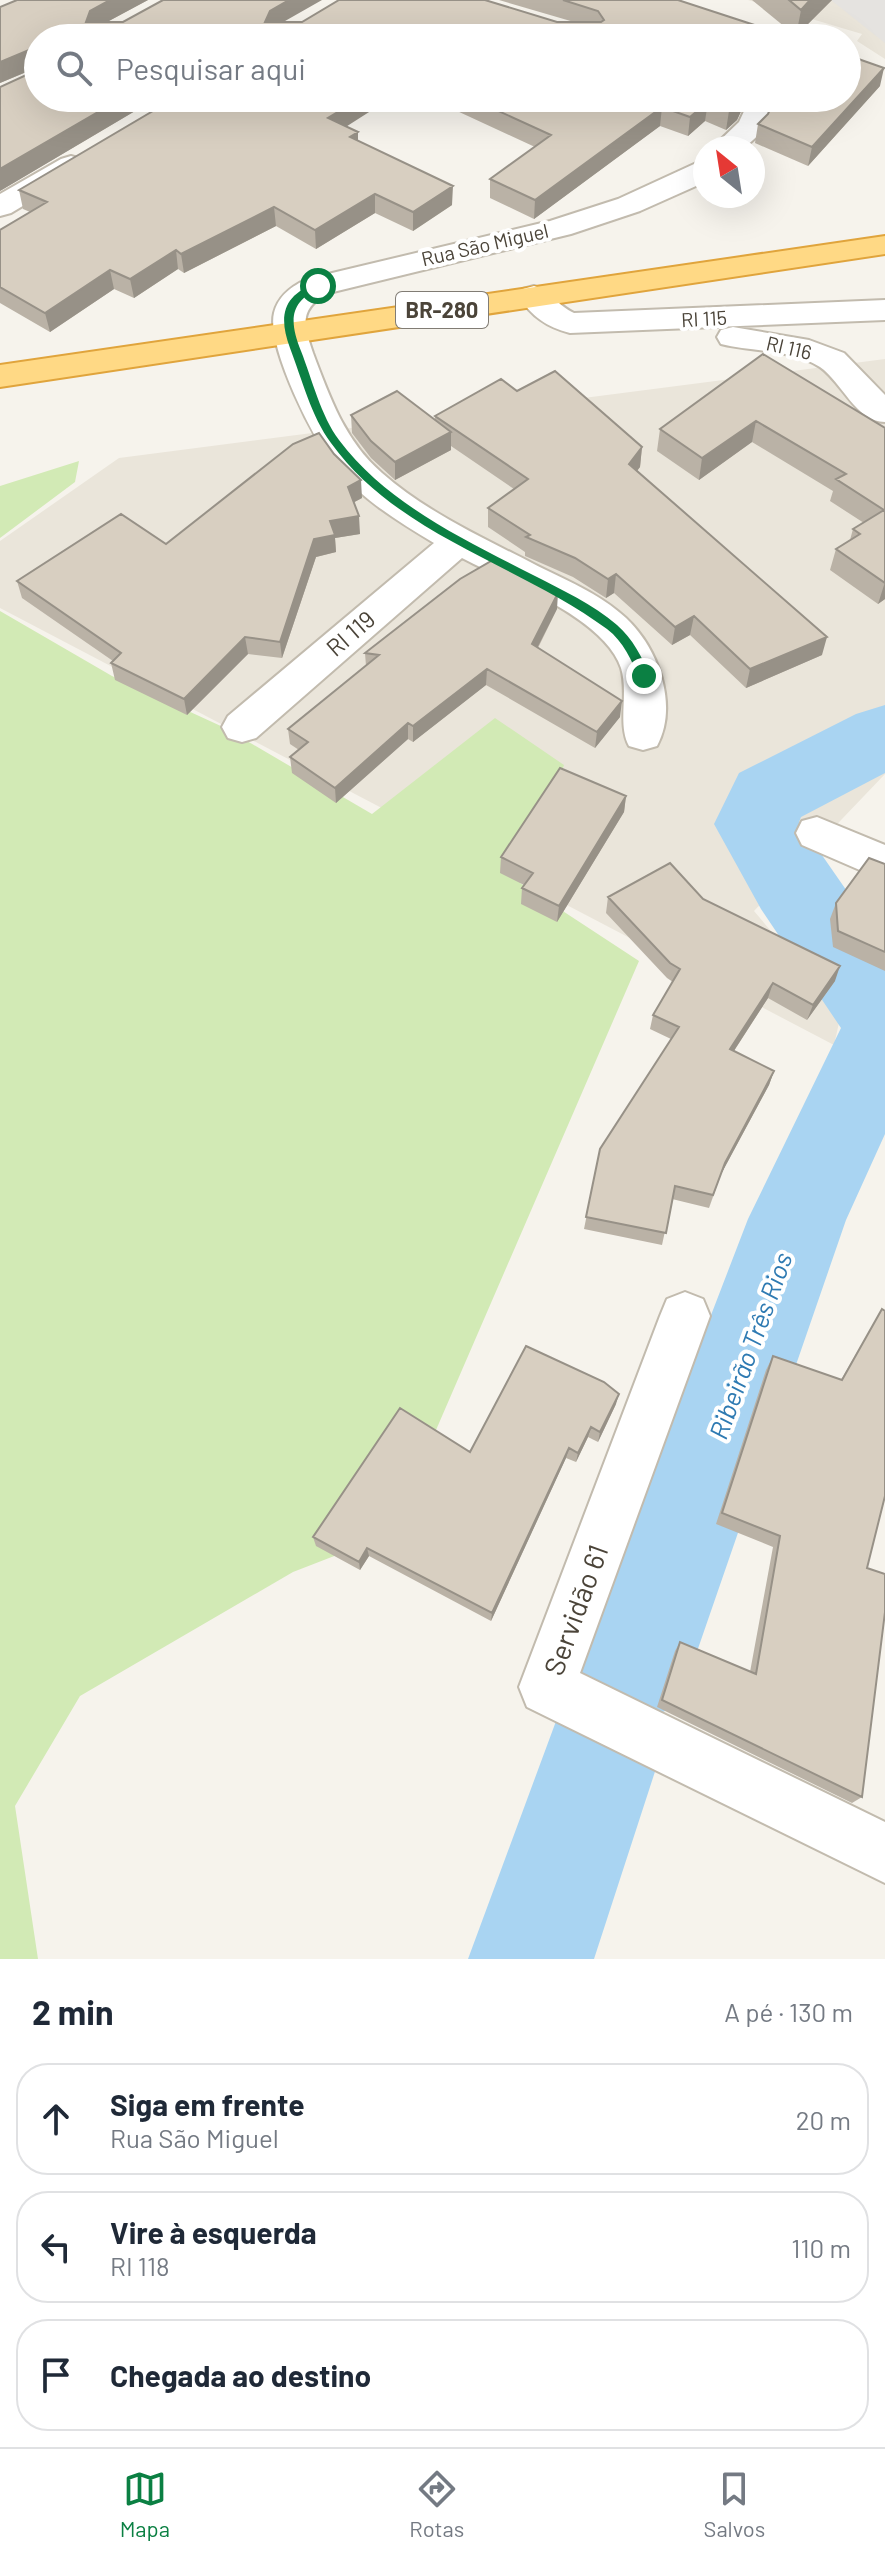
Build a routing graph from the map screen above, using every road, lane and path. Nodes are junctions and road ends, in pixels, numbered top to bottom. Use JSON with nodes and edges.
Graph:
{"nodes":[{"id":1,"x":758,"y":112,"type":"edge"},
{"id":2,"x":741,"y":136,"type":"edge"},
{"id":3,"x":91,"y":153,"type":"edge"},
{"id":4,"x":693,"y":177,"type":"edge"},
{"id":5,"x":0,"y":207,"type":"edge"},
{"id":6,"x":885,"y":245,"type":"edge"},
{"id":7,"x":534,"y":296,"type":"junction"},
{"id":8,"x":885,"y":310,"type":"edge"},
{"id":9,"x":626,"y":323,"type":"junction"},
{"id":10,"x":289,"y":333,"type":"junction"},
{"id":11,"x":0,"y":376,"type":"edge"},
{"id":12,"x":882,"y":412,"type":"dead end"},
{"id":13,"x":459,"y":541,"type":"junction"},
{"id":14,"x":242,"y":727,"type":"dead end"},
{"id":15,"x":643,"y":735,"type":"dead end"},
{"id":16,"x":817,"y":833,"type":"dead end"},
{"id":17,"x":885,"y":864,"type":"edge"},
{"id":18,"x":685,"y":1316,"type":"dead end"},
{"id":19,"x":885,"y":1853,"type":"edge"}],
"edges":[{"from":1,"to":2,"type":"street"},
{"from":3,"to":5,"type":"street"},
{"from":4,"to":10,"type":"street","name":"Rua São Miguel"},
{"from":6,"to":7,"type":"highway","number":"BR-280"},
{"from":7,"to":9,"type":"street","name":"RI 115"},
{"from":7,"to":10,"type":"highway","number":"BR-280"},
{"from":8,"to":9,"type":"street","name":"RI 115"},
{"from":9,"to":12,"type":"street","name":"RI 116"},
{"from":10,"to":11,"type":"highway","number":"BR-280"},
{"from":10,"to":13,"type":"street"},
{"from":13,"to":14,"type":"street","name":"RI 119"},
{"from":13,"to":15,"type":"street"},
{"from":16,"to":17,"type":"street"},
{"from":18,"to":19,"type":"street","name":"Servidão 61"}]}
